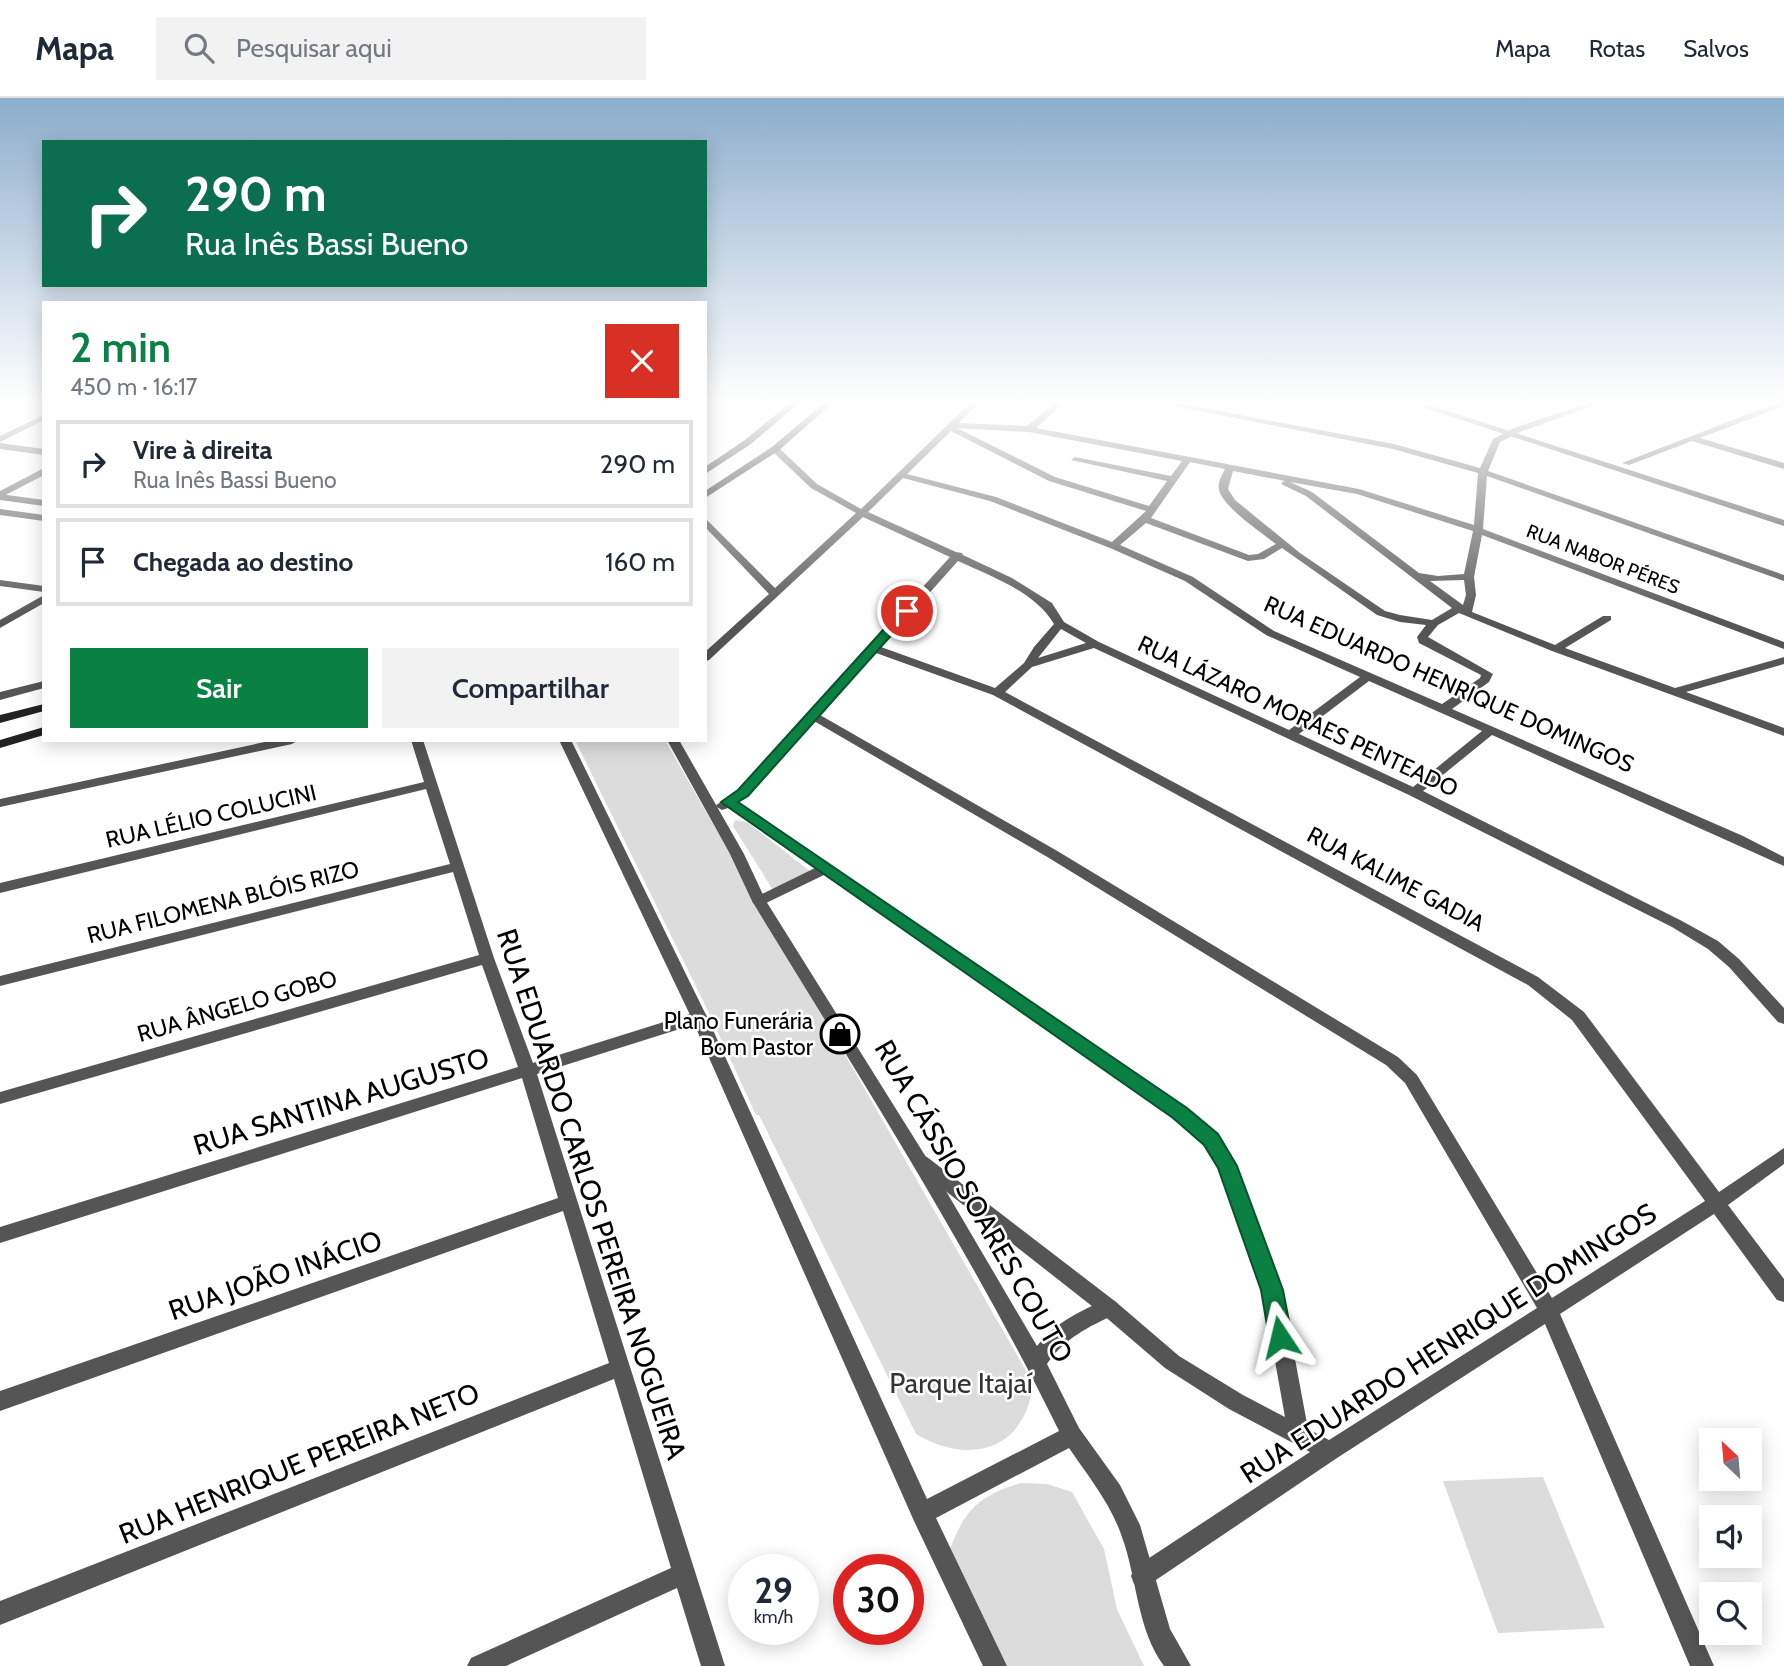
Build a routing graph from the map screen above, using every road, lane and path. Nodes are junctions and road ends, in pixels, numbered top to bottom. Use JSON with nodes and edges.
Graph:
{"nodes":[{"id":1,"x":37,"y":475,"type":"edge"},
{"id":2,"x":736,"y":475,"type":"edge"},
{"id":3,"x":802,"y":475,"type":"edge"},
{"id":4,"x":900,"y":475,"type":"joint"},
{"id":5,"x":1045,"y":475,"type":"edge"},
{"id":6,"x":1151,"y":475,"type":"edge"},
{"id":7,"x":1178,"y":475,"type":"edge"},
{"id":8,"x":1227,"y":475,"type":"edge"},
{"id":9,"x":1267,"y":475,"type":"edge"},
{"id":10,"x":1278,"y":475,"type":"edge"},
{"id":11,"x":1483,"y":475,"type":"edge"},
{"id":12,"x":1492,"y":475,"type":"edge"},
{"id":13,"x":1641,"y":475,"type":"edge"},
{"id":14,"x":1664,"y":475,"type":"edge"},
{"id":15,"x":1175,"y":480,"type":"junction"},
{"id":16,"x":1336,"y":487,"type":"junction"},
{"id":17,"x":707,"y":494,"type":"edge"},
{"id":18,"x":0,"y":496,"type":"edge"},
{"id":19,"x":1314,"y":498,"type":"junction"},
{"id":20,"x":42,"y":503,"type":"edge"},
{"id":21,"x":1152,"y":510,"type":"junction"},
{"id":22,"x":0,"y":512,"type":"edge"},
{"id":23,"x":862,"y":513,"type":"junction"},
{"id":24,"x":1784,"y":514,"type":"edge"},
{"id":25,"x":42,"y":518,"type":"edge"},
{"id":26,"x":1145,"y":519,"type":"junction"},
{"id":27,"x":707,"y":523,"type":"edge"},
{"id":28,"x":1784,"y":523,"type":"edge"},
{"id":29,"x":1478,"y":530,"type":"junction"},
{"id":30,"x":1282,"y":544,"type":"junction"},
{"id":31,"x":1113,"y":546,"type":"junction"},
{"id":32,"x":958,"y":555,"type":"junction"},
{"id":33,"x":1413,"y":575,"type":"junction"},
{"id":34,"x":1469,"y":577,"type":"junction"},
{"id":35,"x":1784,"y":578,"type":"edge"},
{"id":36,"x":0,"y":583,"type":"edge"},
{"id":37,"x":42,"y":589,"type":"edge"},
{"id":38,"x":774,"y":593,"type":"junction"},
{"id":39,"x":42,"y":599,"type":"edge"},
{"id":40,"x":1462,"y":610,"type":"junction"},
{"id":41,"x":1607,"y":618,"type":"dead end"},
{"id":42,"x":1434,"y":623,"type":"junction"},
{"id":43,"x":1060,"y":624,"type":"junction"},
{"id":44,"x":0,"y":625,"type":"edge"},
{"id":45,"x":1095,"y":644,"type":"junction"},
{"id":46,"x":719,"y":645,"type":"junction"},
{"id":47,"x":1784,"y":646,"type":"edge"},
{"id":48,"x":873,"y":648,"type":"junction"},
{"id":49,"x":707,"y":649,"type":"edge"},
{"id":50,"x":1556,"y":649,"type":"junction"},
{"id":51,"x":707,"y":656,"type":"edge"},
{"id":52,"x":1784,"y":660,"type":"edge"},
{"id":53,"x":1028,"y":665,"type":"junction"},
{"id":54,"x":1368,"y":677,"type":"junction"},
{"id":55,"x":42,"y":685,"type":"edge"},
{"id":56,"x":1674,"y":692,"type":"junction"},
{"id":57,"x":997,"y":693,"type":"junction"},
{"id":58,"x":0,"y":696,"type":"edge"},
{"id":59,"x":42,"y":708,"type":"edge"},
{"id":60,"x":1442,"y":710,"type":"junction"},
{"id":61,"x":814,"y":716,"type":"junction"},
{"id":62,"x":0,"y":719,"type":"edge"},
{"id":63,"x":1489,"y":731,"type":"junction"},
{"id":64,"x":42,"y":732,"type":"edge"},
{"id":65,"x":1784,"y":732,"type":"edge"},
{"id":66,"x":1290,"y":735,"type":"junction"},
{"id":67,"x":283,"y":742,"type":"edge"},
{"id":68,"x":418,"y":742,"type":"edge"},
{"id":69,"x":566,"y":742,"type":"edge"},
{"id":70,"x":674,"y":742,"type":"edge"},
{"id":71,"x":0,"y":744,"type":"edge"},
{"id":72,"x":431,"y":784,"type":"junction"},
{"id":73,"x":1414,"y":792,"type":"junction"},
{"id":74,"x":0,"y":803,"type":"edge"},
{"id":75,"x":720,"y":807,"type":"junction"},
{"id":76,"x":1784,"y":862,"type":"edge"},
{"id":77,"x":457,"y":867,"type":"junction"},
{"id":78,"x":826,"y":868,"type":"junction"},
{"id":79,"x":0,"y":888,"type":"edge"},
{"id":80,"x":760,"y":901,"type":"junction"},
{"id":81,"x":487,"y":958,"type":"junction"},
{"id":82,"x":0,"y":981,"type":"edge"},
{"id":83,"x":699,"y":1017,"type":"junction"},
{"id":84,"x":1784,"y":1018,"type":"edge"},
{"id":85,"x":528,"y":1071,"type":"junction"},
{"id":86,"x":0,"y":1098,"type":"edge"},
{"id":87,"x":1784,"y":1155,"type":"edge"},
{"id":88,"x":920,"y":1162,"type":"junction"},
{"id":89,"x":568,"y":1202,"type":"junction"},
{"id":90,"x":1718,"y":1202,"type":"junction"},
{"id":91,"x":0,"y":1235,"type":"edge"},
{"id":92,"x":1784,"y":1294,"type":"edge"},
{"id":93,"x":1109,"y":1308,"type":"junction"},
{"id":94,"x":1549,"y":1310,"type":"junction"},
{"id":95,"x":1036,"y":1363,"type":"junction"},
{"id":96,"x":619,"y":1368,"type":"junction"},
{"id":97,"x":0,"y":1401,"type":"edge"},
{"id":98,"x":1298,"y":1432,"type":"junction"},
{"id":99,"x":1072,"y":1434,"type":"junction"},
{"id":100,"x":1330,"y":1451,"type":"junction"},
{"id":101,"x":922,"y":1513,"type":"junction"},
{"id":102,"x":685,"y":1573,"type":"junction"},
{"id":103,"x":1142,"y":1576,"type":"junction"},
{"id":104,"x":0,"y":1613,"type":"edge"},
{"id":105,"x":479,"y":1666,"type":"edge"},
{"id":106,"x":713,"y":1666,"type":"edge"},
{"id":107,"x":995,"y":1666,"type":"edge"},
{"id":108,"x":1179,"y":1666,"type":"edge"},
{"id":109,"x":1702,"y":1666,"type":"edge"}],
"edges":[{"from":1,"to":18,"type":"street"},
{"from":2,"to":17,"type":"main road"},
{"from":3,"to":23,"type":"street","name":"RUA LÁZARO MORAES PENTEADO"},
{"from":4,"to":23,"type":"street"},
{"from":4,"to":31,"type":"street","name":"RUA EDUARDO HENRIQUE DOMINGOS"},
{"from":5,"to":21,"type":"street"},
{"from":6,"to":15,"type":"street"},
{"from":7,"to":15,"type":"street"},
{"from":8,"to":30,"type":"street"},
{"from":9,"to":19,"type":"street"},
{"from":10,"to":16,"type":"street","name":"RUA NABOR PÉRES"},
{"from":11,"to":29,"type":"street"},
{"from":12,"to":35,"type":"street"},
{"from":13,"to":28,"type":"street"},
{"from":14,"to":24,"type":"street"},
{"from":15,"to":21,"type":"street"},
{"from":16,"to":19,"type":"street"},
{"from":16,"to":29,"type":"street","name":"RUA NABOR PÉRES"},
{"from":18,"to":20,"type":"street"},
{"from":19,"to":33,"type":"street"},
{"from":21,"to":26,"type":"street"},
{"from":22,"to":25,"type":"street"},
{"from":23,"to":32,"type":"street","name":"RUA LÁZARO MORAES PENTEADO"},
{"from":23,"to":38,"type":"street"},
{"from":26,"to":30,"type":"street"},
{"from":26,"to":31,"type":"street"},
{"from":27,"to":38,"type":"street"},
{"from":29,"to":34,"type":"street"},
{"from":29,"to":47,"type":"street","name":"RUA NABOR PÉRES"},
{"from":30,"to":42,"type":"street"},
{"from":31,"to":54,"type":"street","name":"RUA EDUARDO HENRIQUE DOMINGOS"},
{"from":32,"to":43,"type":"street","name":"RUA LÁZARO MORAES PENTEADO"},
{"from":32,"to":48,"type":"street"},
{"from":33,"to":34,"type":"street"},
{"from":33,"to":40,"type":"street"},
{"from":34,"to":40,"type":"street"},
{"from":36,"to":37,"type":"street"},
{"from":38,"to":46,"type":"street"},
{"from":39,"to":44,"type":"street"},
{"from":40,"to":42,"type":"street"},
{"from":40,"to":50,"type":"street"},
{"from":41,"to":50,"type":"street"},
{"from":42,"to":60,"type":"street"},
{"from":43,"to":45,"type":"street","name":"RUA LÁZARO MORAES PENTEADO"},
{"from":43,"to":53,"type":"street"},
{"from":45,"to":53,"type":"street"},
{"from":45,"to":66,"type":"street","name":"RUA LÁZARO MORAES PENTEADO"},
{"from":46,"to":49,"type":"street"},
{"from":46,"to":51,"type":"street"},
{"from":48,"to":57,"type":"street","name":"RUA KALIME GADIA"},
{"from":48,"to":61,"type":"street"},
{"from":50,"to":56,"type":"street"},
{"from":52,"to":56,"type":"street"},
{"from":53,"to":57,"type":"street"},
{"from":54,"to":60,"type":"street","name":"RUA EDUARDO HENRIQUE DOMINGOS"},
{"from":54,"to":66,"type":"street"},
{"from":55,"to":58,"type":"street"},
{"from":56,"to":65,"type":"street"},
{"from":57,"to":90,"type":"street","name":"RUA KALIME GADIA"},
{"from":59,"to":62,"type":"main road"},
{"from":60,"to":63,"type":"street","name":"RUA EDUARDO HENRIQUE DOMINGOS"},
{"from":61,"to":75,"type":"street"},
{"from":61,"to":94,"type":"street"},
{"from":63,"to":73,"type":"street"},
{"from":63,"to":76,"type":"street","name":"RUA EDUARDO HENRIQUE DOMINGOS"},
{"from":64,"to":71,"type":"main road"},
{"from":66,"to":73,"type":"street","name":"RUA LÁZARO MORAES PENTEADO"},
{"from":67,"to":74,"type":"street"},
{"from":68,"to":72,"type":"street","name":"RUA EDUARDO CARLOS PEREIRA NOGUEIRA"},
{"from":69,"to":83,"type":"street"},
{"from":70,"to":75,"type":"street","name":"RUA CÁSSIO SOARES COUTO"},
{"from":72,"to":77,"type":"street","name":"RUA EDUARDO CARLOS PEREIRA NOGUEIRA"},
{"from":72,"to":79,"type":"street","name":"RUA LÉLIO COLUCINI"},
{"from":73,"to":84,"type":"street","name":"RUA LÁZARO MORAES PENTEADO"},
{"from":75,"to":78,"type":"street"},
{"from":75,"to":80,"type":"street","name":"RUA CÁSSIO SOARES COUTO"},
{"from":77,"to":81,"type":"street","name":"RUA EDUARDO CARLOS PEREIRA NOGUEIRA"},
{"from":77,"to":82,"type":"street","name":"RUA FILOMENA BLÓIS RIZO"},
{"from":78,"to":80,"type":"street"},
{"from":78,"to":98,"type":"street"},
{"from":80,"to":88,"type":"street","name":"RUA CÁSSIO SOARES COUTO"},
{"from":81,"to":85,"type":"street","name":"RUA EDUARDO CARLOS PEREIRA NOGUEIRA"},
{"from":81,"to":86,"type":"street","name":"RUA ÂNGELO GOBO"},
{"from":83,"to":85,"type":"street","name":"RUA SANTINA AUGUSTO"},
{"from":83,"to":101,"type":"street"},
{"from":85,"to":89,"type":"street","name":"RUA EDUARDO CARLOS PEREIRA NOGUEIRA"},
{"from":85,"to":91,"type":"street","name":"RUA SANTINA AUGUSTO"},
{"from":87,"to":90,"type":"street","name":"RUA EDUARDO HENRIQUE DOMINGOS"},
{"from":88,"to":93,"type":"street"},
{"from":88,"to":95,"type":"street","name":"RUA CÁSSIO SOARES COUTO"},
{"from":89,"to":96,"type":"street","name":"RUA EDUARDO CARLOS PEREIRA NOGUEIRA"},
{"from":89,"to":97,"type":"street","name":"RUA JOÃO INÁCIO"},
{"from":90,"to":92,"type":"street","name":"RUA KALIME GADIA"},
{"from":90,"to":94,"type":"street","name":"RUA EDUARDO HENRIQUE DOMINGOS"},
{"from":93,"to":95,"type":"street"},
{"from":93,"to":98,"type":"street"},
{"from":94,"to":100,"type":"street","name":"RUA EDUARDO HENRIQUE DOMINGOS"},
{"from":94,"to":109,"type":"street"},
{"from":95,"to":99,"type":"street","name":"RUA CÁSSIO SOARES COUTO"},
{"from":96,"to":102,"type":"street","name":"RUA EDUARDO CARLOS PEREIRA NOGUEIRA"},
{"from":96,"to":104,"type":"street","name":"RUA HENRIQUE PEREIRA NETO"},
{"from":98,"to":100,"type":"street"},
{"from":99,"to":101,"type":"street"},
{"from":99,"to":103,"type":"street","name":"RUA CÁSSIO SOARES COUTO"},
{"from":100,"to":103,"type":"street","name":"RUA EDUARDO HENRIQUE DOMINGOS"},
{"from":101,"to":107,"type":"street"},
{"from":102,"to":105,"type":"street"},
{"from":102,"to":106,"type":"street","name":"RUA EDUARDO CARLOS PEREIRA NOGUEIRA"},
{"from":103,"to":108,"type":"street","name":"RUA CÁSSIO SOARES COUTO"}]}
